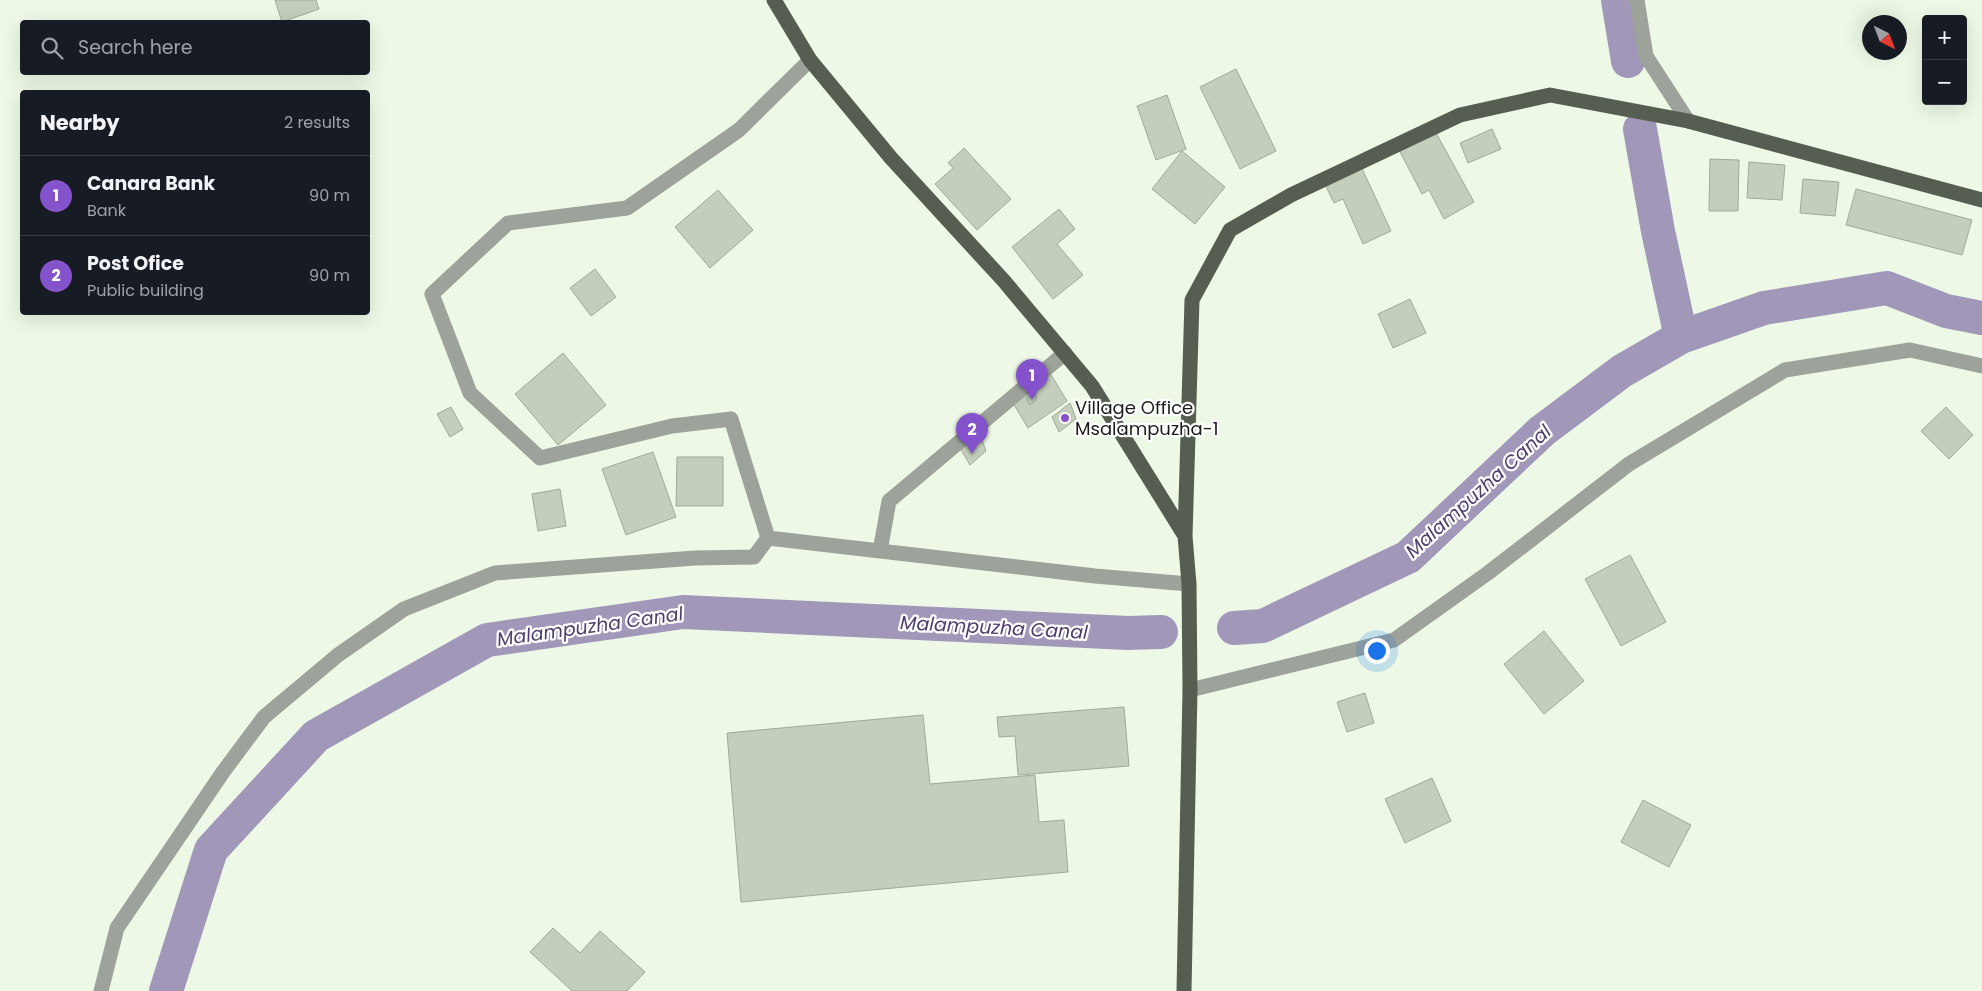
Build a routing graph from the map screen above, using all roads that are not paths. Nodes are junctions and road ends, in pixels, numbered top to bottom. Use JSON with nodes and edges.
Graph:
{"nodes":[{"id":1,"x":774,"y":0,"type":"edge"},
{"id":2,"x":1636,"y":0,"type":"edge"},
{"id":3,"x":810,"y":60,"type":"junction"},
{"id":4,"x":1688,"y":121,"type":"junction"},
{"id":5,"x":1982,"y":200,"type":"edge"},
{"id":6,"x":1065,"y":353,"type":"junction"},
{"id":7,"x":1982,"y":366,"type":"edge"},
{"id":8,"x":1185,"y":536,"type":"junction"},
{"id":9,"x":768,"y":538,"type":"junction"},
{"id":10,"x":880,"y":551,"type":"junction"},
{"id":11,"x":1189,"y":584,"type":"junction"},
{"id":12,"x":1190,"y":690,"type":"junction"},
{"id":13,"x":101,"y":991,"type":"edge"},
{"id":14,"x":1184,"y":991,"type":"edge"}],
"edges":[{"from":1,"to":3,"type":"main road"},
{"from":2,"to":4,"type":"street"},
{"from":3,"to":6,"type":"main road"},
{"from":3,"to":9,"type":"street"},
{"from":4,"to":5,"type":"main road"},
{"from":4,"to":8,"type":"main road"},
{"from":6,"to":8,"type":"main road"},
{"from":6,"to":10,"type":"street"},
{"from":7,"to":12,"type":"street"},
{"from":8,"to":11,"type":"main road"},
{"from":9,"to":10,"type":"street"},
{"from":9,"to":13,"type":"street"},
{"from":10,"to":11,"type":"street"},
{"from":11,"to":12,"type":"main road"},
{"from":12,"to":14,"type":"main road"}]}
